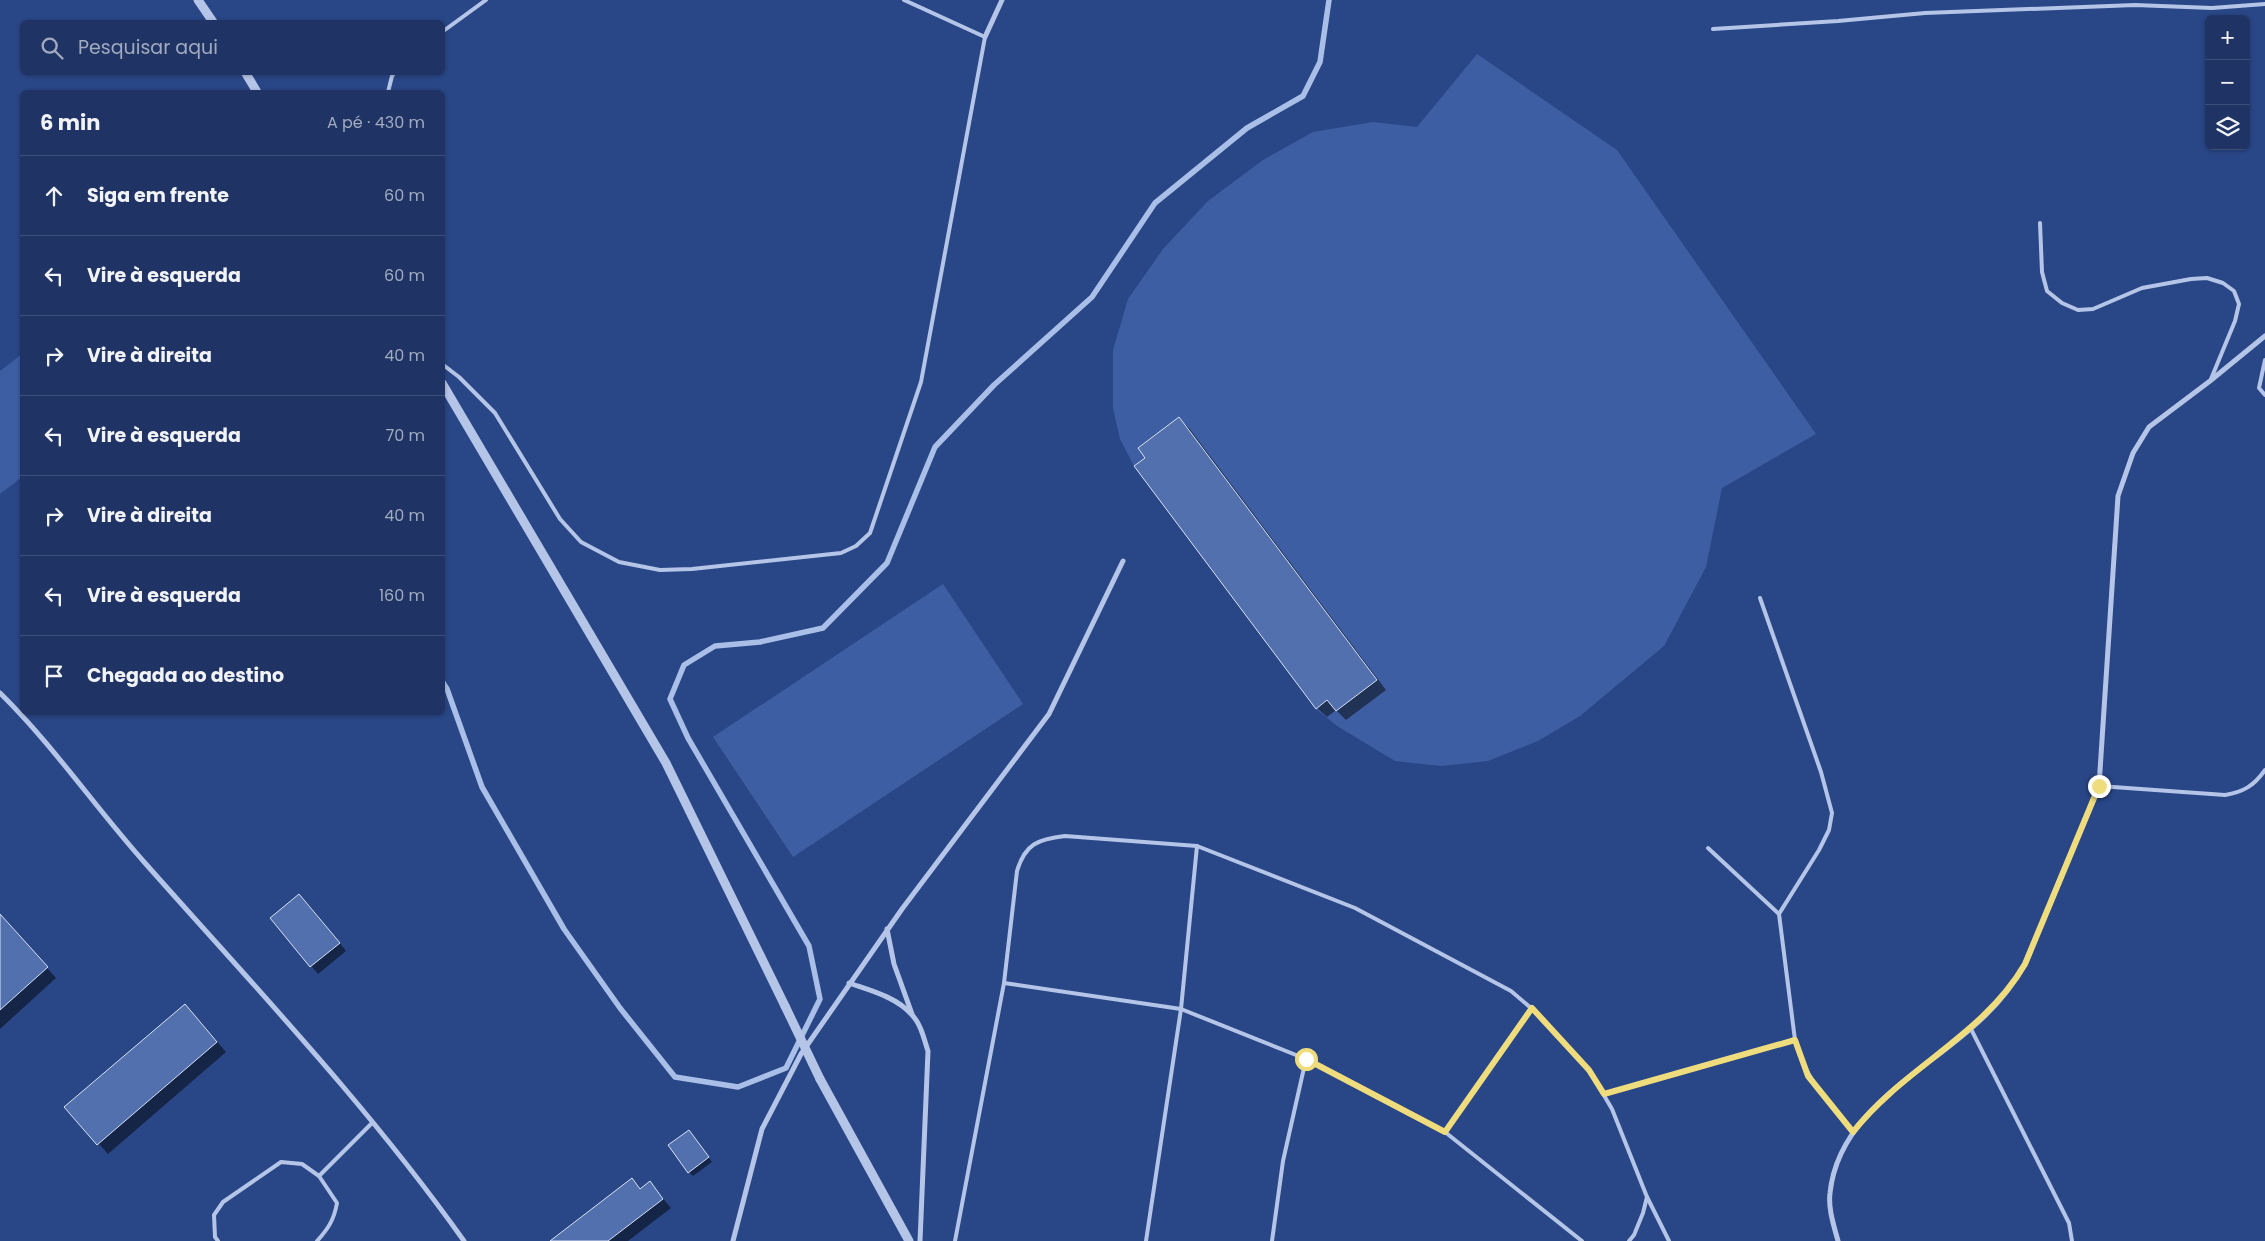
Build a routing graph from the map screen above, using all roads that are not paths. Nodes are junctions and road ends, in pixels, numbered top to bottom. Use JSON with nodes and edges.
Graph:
{"nodes":[{"id":1,"x":198,"y":0,"type":"edge"},
{"id":2,"x":486,"y":0,"type":"edge"},
{"id":3,"x":904,"y":0,"type":"edge"},
{"id":4,"x":1002,"y":0,"type":"edge"},
{"id":5,"x":2265,"y":4,"type":"edge"},
{"id":6,"x":212,"y":20,"type":"edge"},
{"id":7,"x":1712,"y":29,"type":"dead end"},
{"id":8,"x":445,"y":30,"type":"edge"},
{"id":9,"x":985,"y":37,"type":"junction"},
{"id":10,"x":247,"y":75,"type":"edge"},
{"id":11,"x":393,"y":75,"type":"edge"},
{"id":12,"x":256,"y":90,"type":"edge"},
{"id":13,"x":388,"y":90,"type":"edge"},
{"id":14,"x":2040,"y":223,"type":"dead end"},
{"id":15,"x":2265,"y":336,"type":"edge"},
{"id":16,"x":2265,"y":360,"type":"edge"},
{"id":17,"x":445,"y":366,"type":"edge"},
{"id":18,"x":2210,"y":381,"type":"junction"},
{"id":19,"x":445,"y":388,"type":"edge"},
{"id":20,"x":2265,"y":395,"type":"edge"},
{"id":21,"x":1123,"y":561,"type":"dead end"},
{"id":22,"x":1760,"y":598,"type":"dead end"},
{"id":23,"x":0,"y":693,"type":"edge"},
{"id":24,"x":20,"y":712,"type":"edge"},
{"id":25,"x":22,"y":715,"type":"edge"},
{"id":26,"x":2265,"y":770,"type":"edge"},
{"id":27,"x":2099,"y":786,"type":"junction"},
{"id":28,"x":1197,"y":846,"type":"junction"},
{"id":29,"x":1708,"y":848,"type":"dead end"},
{"id":30,"x":1779,"y":914,"type":"junction"},
{"id":31,"x":887,"y":929,"type":"junction"},
{"id":32,"x":848,"y":983,"type":"junction"},
{"id":33,"x":1004,"y":983,"type":"junction"},
{"id":34,"x":1532,"y":1008,"type":"junction"},
{"id":35,"x":1181,"y":1009,"type":"junction"},
{"id":36,"x":912,"y":1014,"type":"junction"},
{"id":37,"x":1971,"y":1029,"type":"junction"},
{"id":38,"x":1795,"y":1040,"type":"junction"},
{"id":39,"x":1306,"y":1059,"type":"junction"},
{"id":40,"x":1604,"y":1094,"type":"junction"},
{"id":41,"x":372,"y":1123,"type":"junction"},
{"id":42,"x":1445,"y":1132,"type":"junction"},
{"id":43,"x":1853,"y":1132,"type":"junction"},
{"id":44,"x":320,"y":1176,"type":"junction"},
{"id":45,"x":1647,"y":1196,"type":"junction"},
{"id":46,"x":218,"y":1241,"type":"edge"},
{"id":47,"x":317,"y":1241,"type":"edge"},
{"id":48,"x":464,"y":1241,"type":"edge"},
{"id":49,"x":733,"y":1241,"type":"edge"},
{"id":50,"x":909,"y":1241,"type":"edge"},
{"id":51,"x":920,"y":1241,"type":"edge"},
{"id":52,"x":955,"y":1241,"type":"edge"},
{"id":53,"x":1146,"y":1241,"type":"edge"},
{"id":54,"x":1272,"y":1241,"type":"edge"},
{"id":55,"x":1582,"y":1241,"type":"edge"},
{"id":56,"x":1630,"y":1241,"type":"edge"},
{"id":57,"x":1669,"y":1241,"type":"edge"},
{"id":58,"x":1838,"y":1241,"type":"edge"},
{"id":59,"x":2072,"y":1241,"type":"edge"}],
"edges":[{"from":1,"to":6,"type":"street"},
{"from":2,"to":8,"type":"lane"},
{"from":3,"to":9,"type":"lane"},
{"from":4,"to":9,"type":"street"},
{"from":5,"to":7,"type":"lane"},
{"from":9,"to":17,"type":"lane"},
{"from":10,"to":12,"type":"street"},
{"from":11,"to":13,"type":"lane"},
{"from":14,"to":18,"type":"lane"},
{"from":15,"to":18,"type":"street"},
{"from":16,"to":20,"type":"lane"},
{"from":18,"to":27,"type":"street"},
{"from":19,"to":50,"type":"street","bridge":true},
{"from":21,"to":31,"type":"street"},
{"from":22,"to":30,"type":"lane"},
{"from":23,"to":24,"type":"street"},
{"from":25,"to":41,"type":"street"},
{"from":26,"to":27,"type":"lane"},
{"from":27,"to":37,"type":"street"},
{"from":28,"to":33,"type":"lane"},
{"from":28,"to":34,"type":"lane"},
{"from":28,"to":35,"type":"lane"},
{"from":29,"to":30,"type":"lane"},
{"from":30,"to":38,"type":"lane"},
{"from":31,"to":32,"type":"street"},
{"from":31,"to":36,"type":"street"},
{"from":32,"to":36,"type":"street"},
{"from":32,"to":49,"type":"street"},
{"from":33,"to":35,"type":"lane"},
{"from":33,"to":52,"type":"lane"},
{"from":34,"to":40,"type":"lane"},
{"from":34,"to":42,"type":"lane"},
{"from":35,"to":39,"type":"lane"},
{"from":35,"to":53,"type":"lane"},
{"from":36,"to":51,"type":"street"},
{"from":37,"to":43,"type":"street"},
{"from":37,"to":59,"type":"lane"},
{"from":38,"to":40,"type":"lane"},
{"from":38,"to":43,"type":"lane"},
{"from":39,"to":42,"type":"lane"},
{"from":39,"to":54,"type":"lane"},
{"from":40,"to":45,"type":"lane"},
{"from":41,"to":44,"type":"lane"},
{"from":41,"to":48,"type":"street"},
{"from":42,"to":55,"type":"lane"},
{"from":43,"to":58,"type":"street"},
{"from":44,"to":46,"type":"lane"},
{"from":44,"to":47,"type":"lane"},
{"from":45,"to":56,"type":"lane"},
{"from":45,"to":57,"type":"lane"}]}
